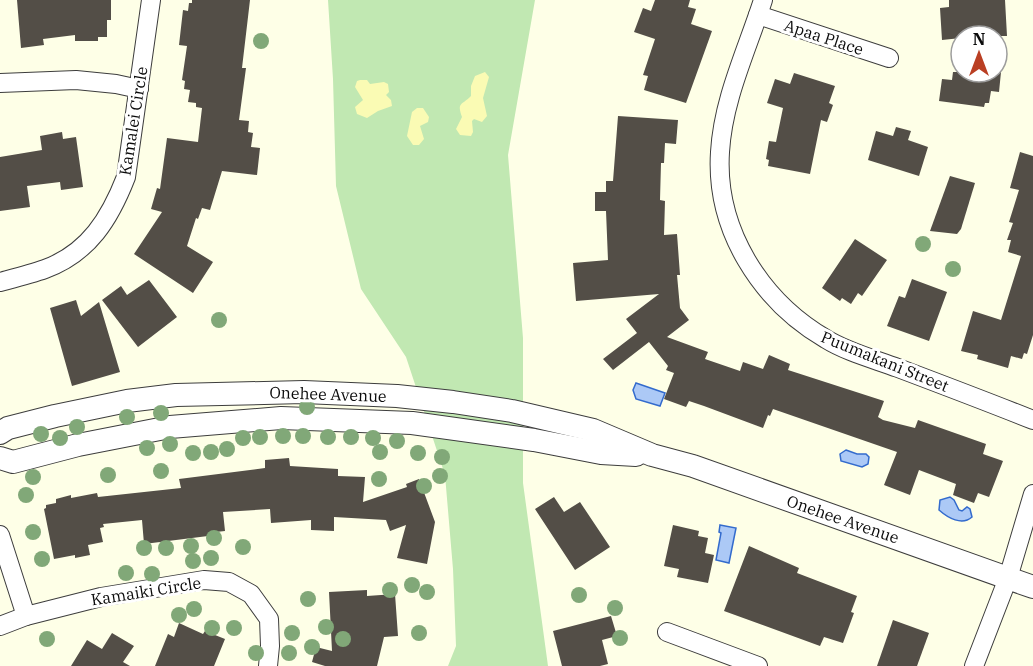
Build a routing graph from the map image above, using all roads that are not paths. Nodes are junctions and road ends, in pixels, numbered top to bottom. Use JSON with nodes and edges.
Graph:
{"nodes":[{"id":1,"x":151,"y":0,"type":"edge"},
{"id":2,"x":761,"y":8,"type":"edge"},
{"id":3,"x":889,"y":58,"type":"dead end"},
{"id":4,"x":0,"y":83,"type":"edge"},
{"id":5,"x":139,"y":89,"type":"junction"},
{"id":6,"x":0,"y":282,"type":"edge"},
{"id":7,"x":1033,"y":420,"type":"edge"},
{"id":8,"x":0,"y":433,"type":"edge"},
{"id":9,"x":652,"y":455,"type":"junction"},
{"id":10,"x":0,"y":458,"type":"edge"},
{"id":11,"x":1033,"y":494,"type":"edge"},
{"id":12,"x":0,"y":535,"type":"edge"},
{"id":13,"x":1008,"y":578,"type":"junction"},
{"id":14,"x":1033,"y":587,"type":"edge"},
{"id":15,"x":26,"y":616,"type":"junction"},
{"id":16,"x":0,"y":626,"type":"edge"},
{"id":17,"x":667,"y":632,"type":"dead end"},
{"id":18,"x":268,"y":666,"type":"edge"},
{"id":19,"x":758,"y":666,"type":"edge"},
{"id":20,"x":974,"y":666,"type":"edge"}],
"edges":[{"from":1,"to":5,"type":"street","name":"Kamalei Circle"},
{"from":2,"to":3,"type":"street","name":"Apaa Place"},
{"from":2,"to":7,"type":"street","name":"Puumakani Street"},
{"from":4,"to":5,"type":"street"},
{"from":5,"to":6,"type":"street","name":"Kamalei Circle"},
{"from":8,"to":9,"type":"street","name":"Onehee Avenue"},
{"from":9,"to":10,"type":"street","name":"Onehee Avenue"},
{"from":9,"to":13,"type":"street","name":"Onehee Avenue"},
{"from":11,"to":13,"type":"street"},
{"from":12,"to":15,"type":"street"},
{"from":13,"to":14,"type":"street","name":"Onehee Avenue"},
{"from":13,"to":20,"type":"street"},
{"from":15,"to":16,"type":"street","name":"Kamaiki Circle"},
{"from":15,"to":18,"type":"street","name":"Kamaiki Circle"},
{"from":17,"to":19,"type":"street"}]}
